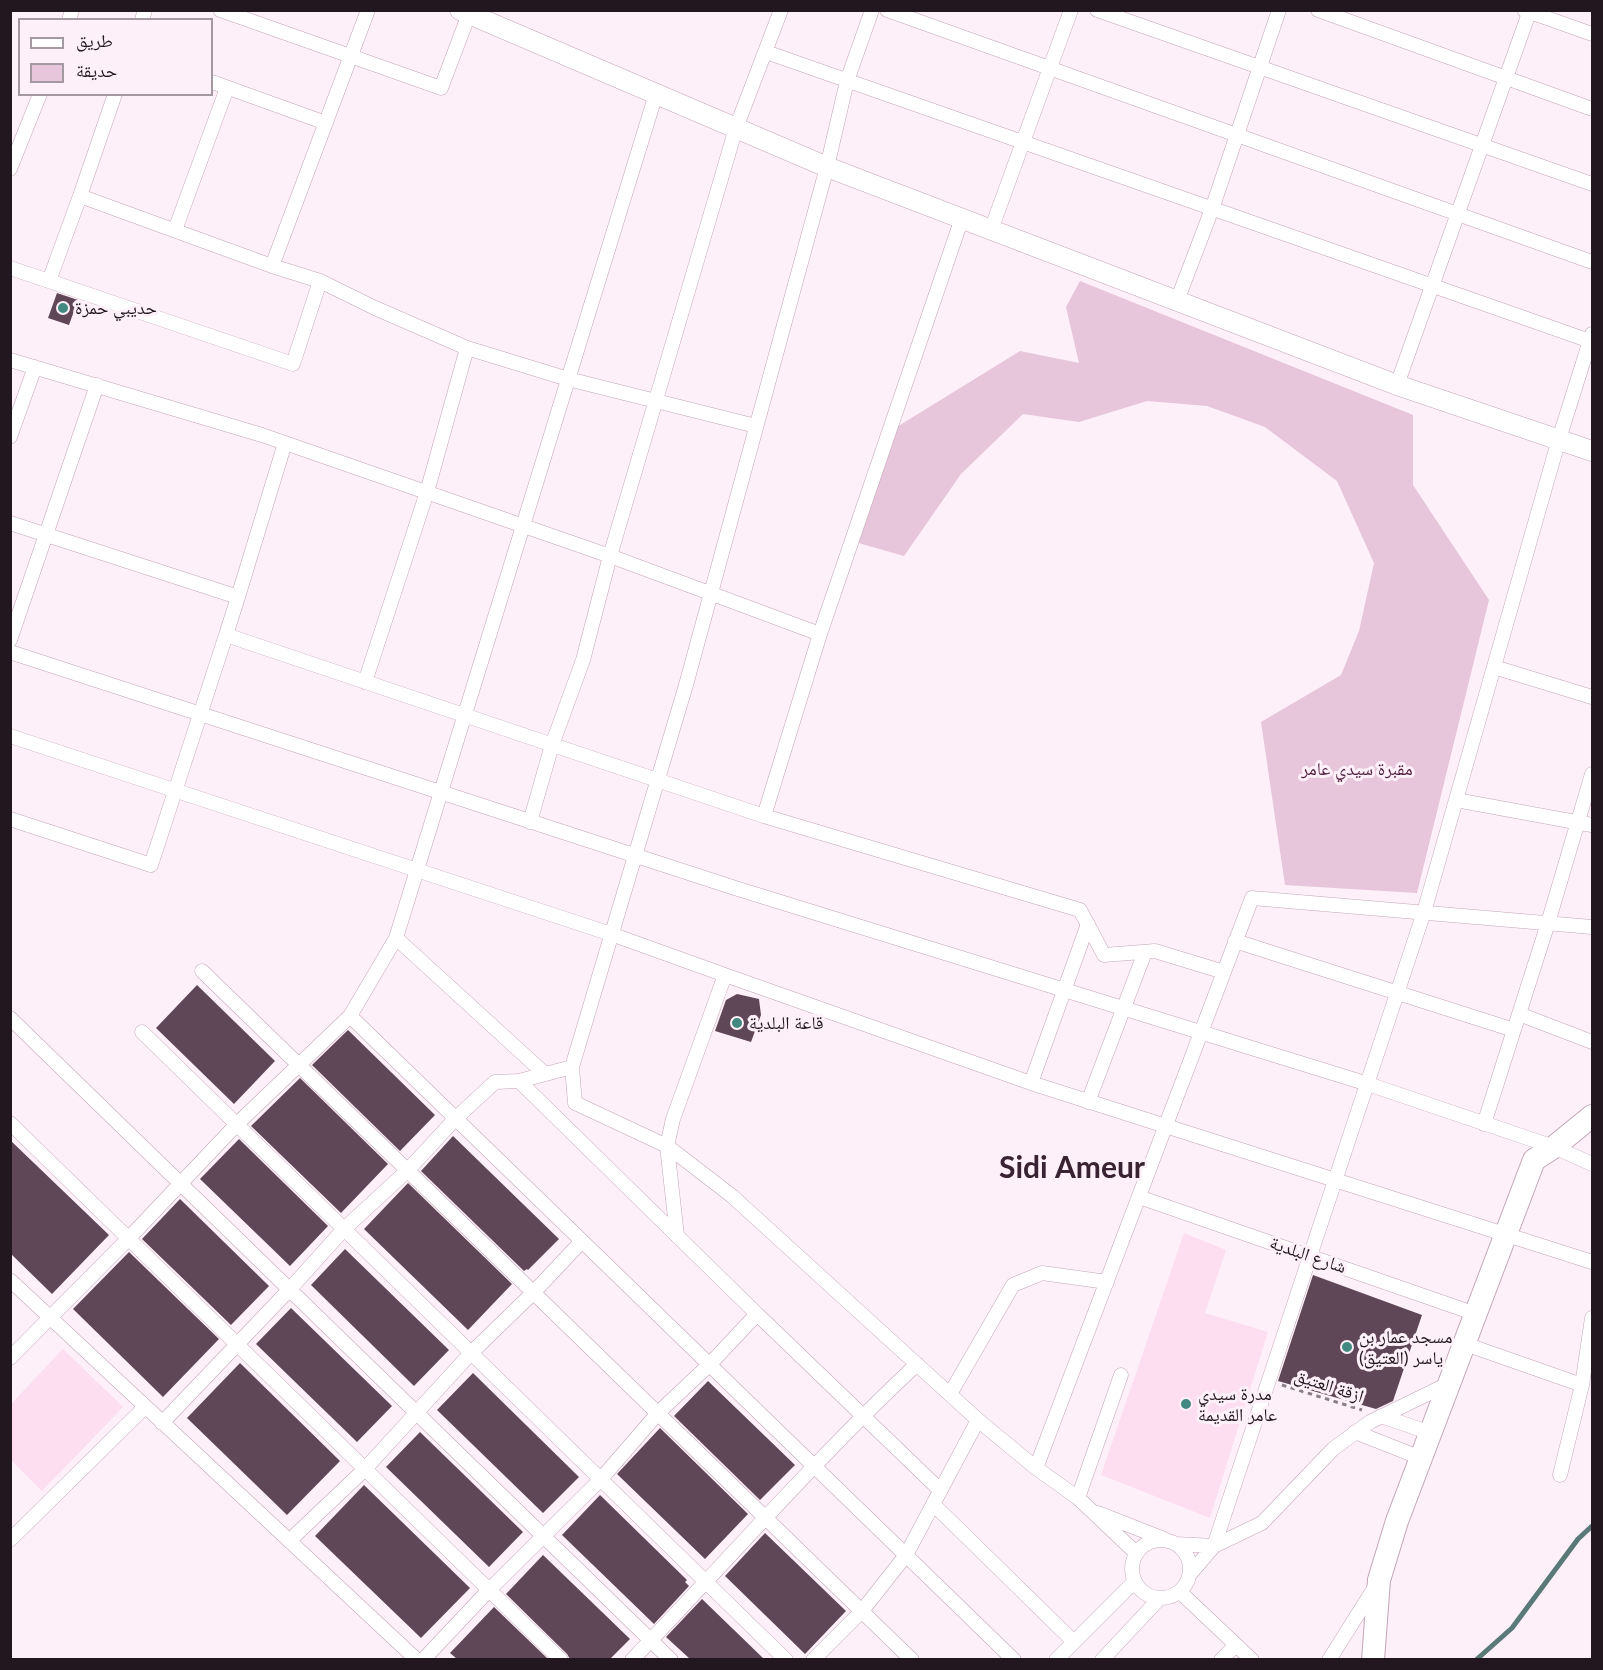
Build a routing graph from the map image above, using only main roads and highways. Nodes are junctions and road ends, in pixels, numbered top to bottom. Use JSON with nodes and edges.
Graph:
{"nodes":[{"id":1,"x":464,"y":13,"type":"edge"},
{"id":2,"x":1593,"y":451,"type":"edge"},
{"id":3,"x":1593,"y":1116,"type":"edge"},
{"id":4,"x":1373,"y":1659,"type":"edge"}],
"edges":[{"from":1,"to":2,"type":"main road"},
{"from":3,"to":4,"type":"main road"}]}
